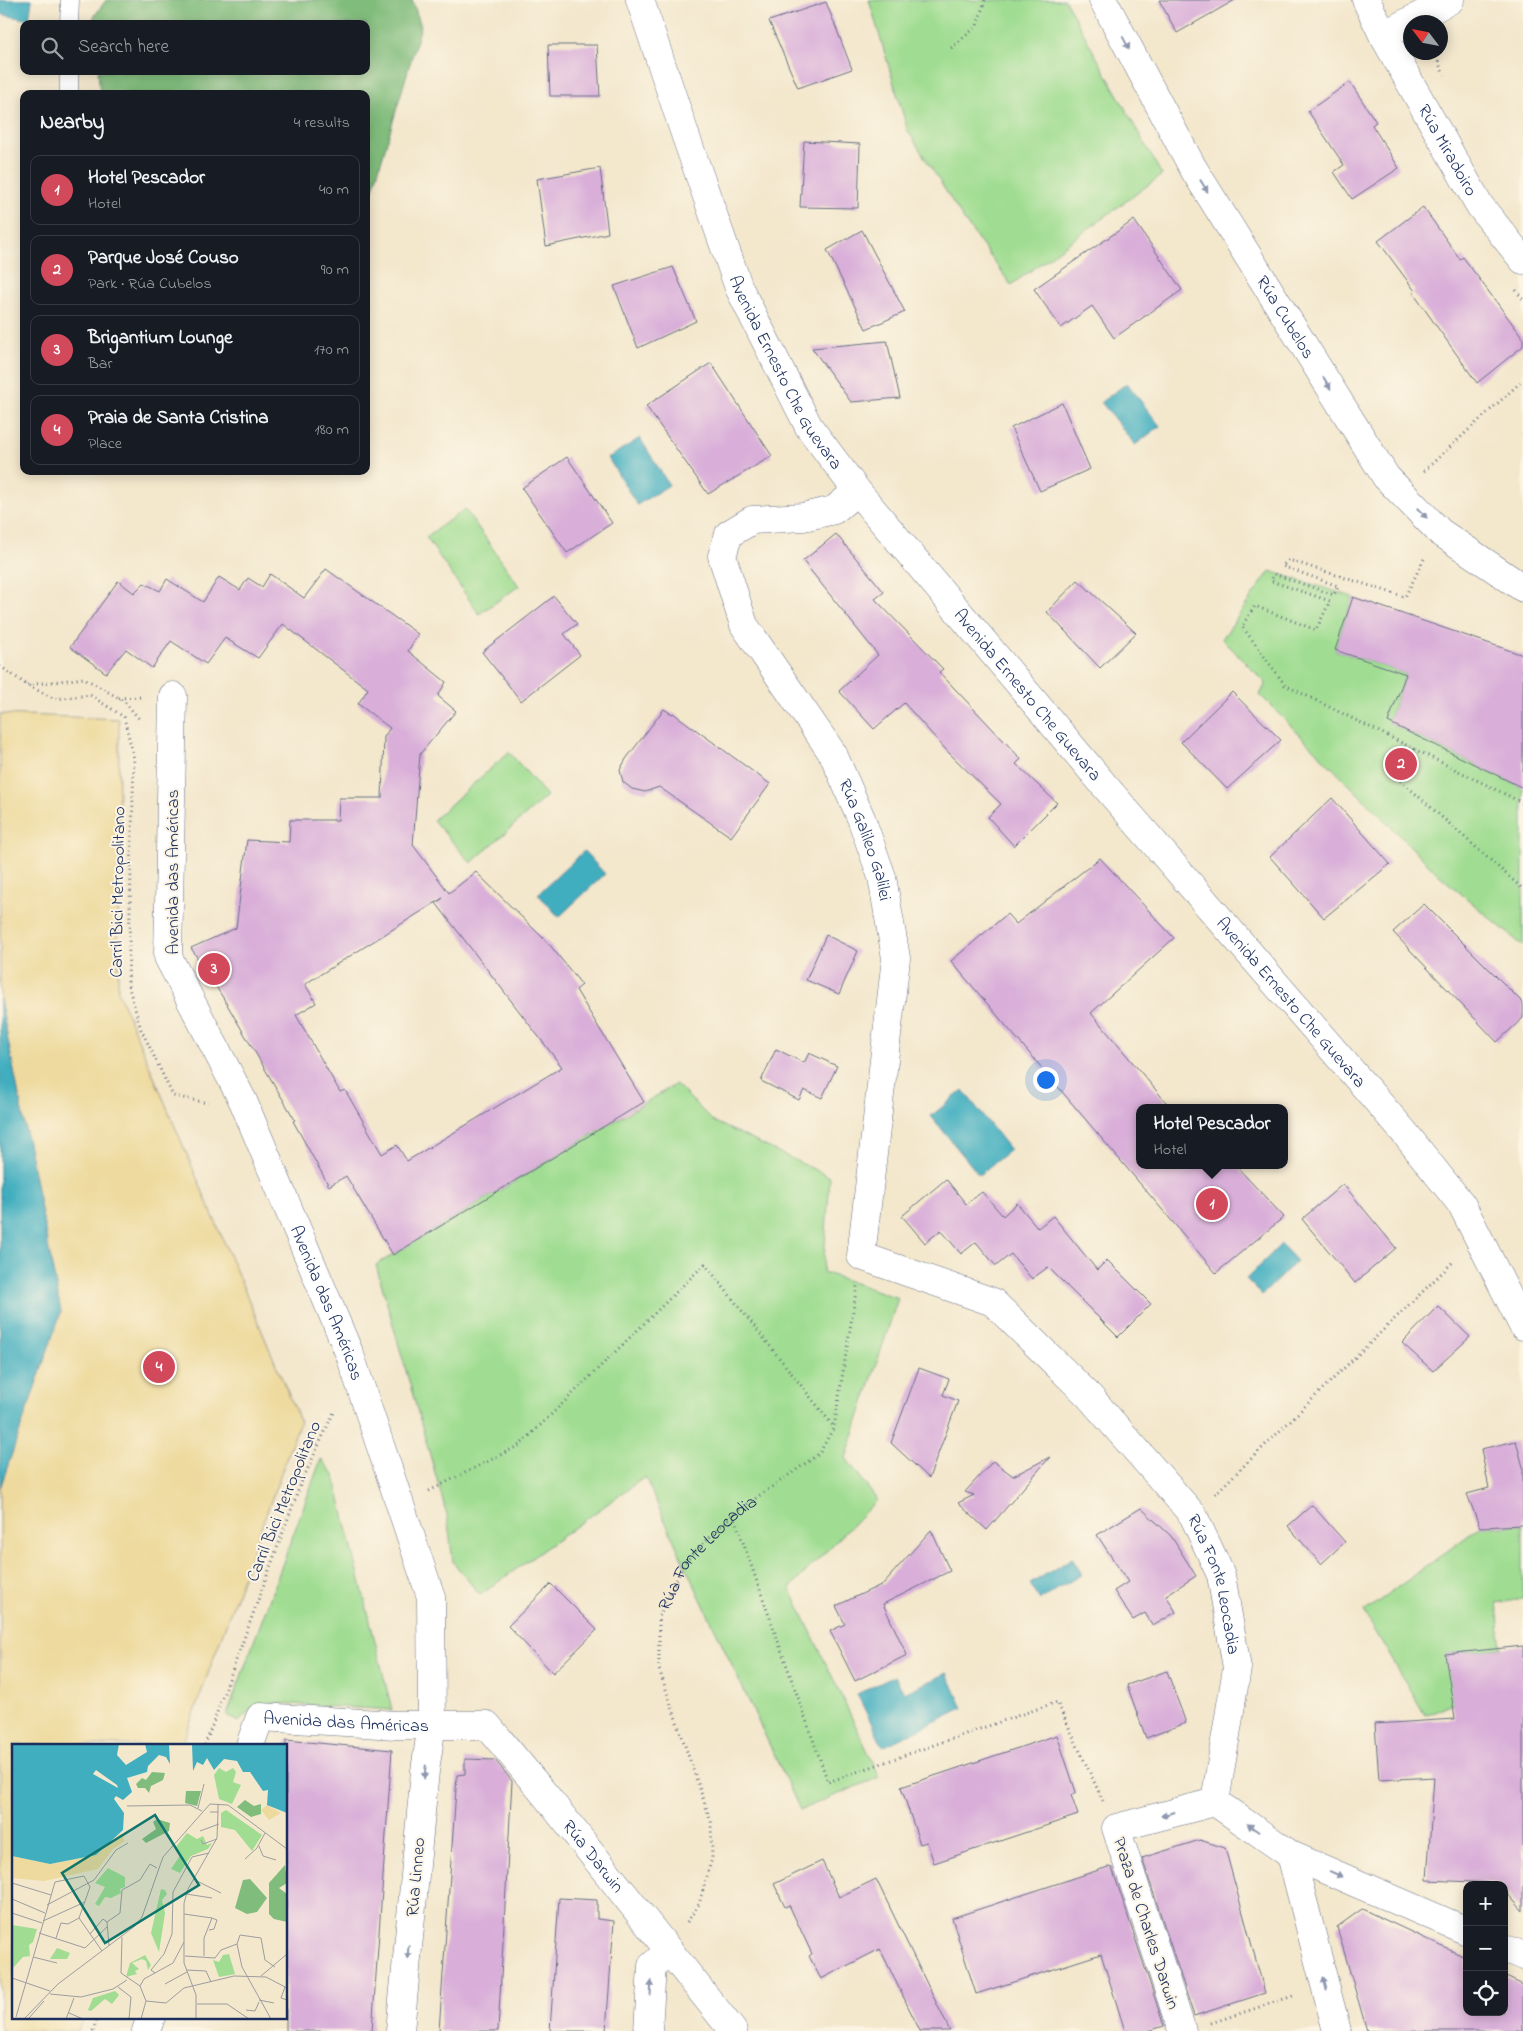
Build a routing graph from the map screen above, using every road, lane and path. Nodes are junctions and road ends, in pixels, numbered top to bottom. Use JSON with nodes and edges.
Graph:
{"nodes":[{"id":1,"x":70,"y":0,"type":"edge"},
{"id":2,"x":640,"y":0,"type":"edge"},
{"id":3,"x":985,"y":0,"type":"edge"},
{"id":4,"x":1103,"y":0,"type":"edge"},
{"id":5,"x":1366,"y":0,"type":"edge"},
{"id":6,"x":1450,"y":0,"type":"edge"},
{"id":7,"x":69,"y":20,"type":"edge"},
{"id":8,"x":1382,"y":35,"type":"junction"},
{"id":9,"x":951,"y":48,"type":"dead end"},
{"id":10,"x":69,"y":75,"type":"edge"},
{"id":11,"x":69,"y":90,"type":"edge"},
{"id":12,"x":1523,"y":260,"type":"edge"},
{"id":13,"x":1523,"y":380,"type":"edge"},
{"id":14,"x":1427,"y":468,"type":"dead end"},
{"id":15,"x":857,"y":491,"type":"junction"},
{"id":16,"x":1426,"y":555,"type":"dead end"},
{"id":17,"x":1523,"y":588,"type":"edge"},
{"id":18,"x":0,"y":666,"type":"edge"},
{"id":19,"x":84,"y":678,"type":"dead end"},
{"id":20,"x":27,"y":686,"type":"junction"},
{"id":21,"x":173,"y":696,"type":"dead end"},
{"id":22,"x":1415,"y":749,"type":"junction"},
{"id":23,"x":1523,"y":803,"type":"edge"},
{"id":24,"x":1523,"y":889,"type":"edge"},
{"id":25,"x":211,"y":1103,"type":"dead end"},
{"id":26,"x":1479,"y":1236,"type":"junction"},
{"id":27,"x":861,"y":1256,"type":"joint"},
{"id":28,"x":855,"y":1296,"type":"dead end"},
{"id":29,"x":1523,"y":1326,"type":"edge"},
{"id":30,"x":336,"y":1409,"type":"dead end"},
{"id":31,"x":834,"y":1427,"type":"junction"},
{"id":32,"x":400,"y":1505,"type":"junction"},
{"id":33,"x":734,"y":1514,"type":"junction"},
{"id":34,"x":1194,"y":1515,"type":"junction"},
{"id":35,"x":432,"y":1724,"type":"junction"},
{"id":36,"x":205,"y":1744,"type":"edge"},
{"id":37,"x":250,"y":1744,"type":"edge"},
{"id":38,"x":1215,"y":1802,"type":"junction"},
{"id":39,"x":1116,"y":1828,"type":"junction"},
{"id":40,"x":1291,"y":1855,"type":"junction"},
{"id":41,"x":1463,"y":1929,"type":"edge"},
{"id":42,"x":1508,"y":1950,"type":"edge"},
{"id":43,"x":669,"y":1951,"type":"junction"},
{"id":44,"x":1523,"y":1956,"type":"edge"},
{"id":45,"x":1325,"y":1986,"type":"junction"},
{"id":46,"x":98,"y":2018,"type":"edge"},
{"id":47,"x":151,"y":2018,"type":"edge"},
{"id":48,"x":1209,"y":2024,"type":"dead end"},
{"id":49,"x":93,"y":2031,"type":"edge"},
{"id":50,"x":146,"y":2031,"type":"edge"},
{"id":51,"x":400,"y":2031,"type":"edge"},
{"id":52,"x":648,"y":2031,"type":"edge"},
{"id":53,"x":733,"y":2031,"type":"edge"},
{"id":54,"x":1182,"y":2031,"type":"edge"},
{"id":55,"x":1337,"y":2031,"type":"edge"}],
"edges":[{"from":1,"to":7,"type":"lane"},
{"from":2,"to":15,"type":"street","name":"Avenida Ernesto Che Guevara"},
{"from":3,"to":9,"type":"path"},
{"from":4,"to":17,"type":"street","name":"Rúa Cubelos","one_way":true},
{"from":5,"to":8,"type":"street","name":"Rúa Miradoiro"},
{"from":6,"to":8,"type":"street"},
{"from":8,"to":12,"type":"street","name":"Rúa Miradoiro"},
{"from":10,"to":11,"type":"lane"},
{"from":13,"to":14,"type":"path"},
{"from":15,"to":26,"type":"street","name":"Avenida Ernesto Che Guevara"},
{"from":15,"to":27,"type":"street","name":"Rúa Galileo Galilei"},
{"from":16,"to":22,"type":"path"},
{"from":18,"to":20,"type":"path","name":"Carril Bici Metropolitano"},
{"from":19,"to":20,"type":"path"},
{"from":20,"to":25,"type":"path","name":"Carril Bici Metropolitano"},
{"from":21,"to":32,"type":"street","name":"Avenida das Américas"},
{"from":22,"to":23,"type":"path"},
{"from":22,"to":24,"type":"path"},
{"from":26,"to":29,"type":"street","name":"Avenida Ernesto Che Guevara"},
{"from":26,"to":34,"type":"path"},
{"from":27,"to":34,"type":"street","name":"Rúa Fonte Leocadia"},
{"from":28,"to":31,"type":"path","name":"Rúa Fonte Leocadia"},
{"from":30,"to":36,"type":"path","name":"Carril Bici Metropolitano"},
{"from":31,"to":32,"type":"path"},
{"from":31,"to":33,"type":"path","name":"Rúa Fonte Leocadia"},
{"from":32,"to":35,"type":"street","name":"Avenida das Américas"},
{"from":33,"to":39,"type":"path"},
{"from":33,"to":43,"type":"path","name":"Rúa Fonte Leocadia"},
{"from":34,"to":38,"type":"street","name":"Rúa Fonte Leocadia"},
{"from":35,"to":37,"type":"street","name":"Avenida das Américas"},
{"from":35,"to":43,"type":"street","name":"Rúa Darwin"},
{"from":35,"to":51,"type":"street","name":"Rúa Linneo","one_way":true},
{"from":38,"to":39,"type":"street","name":"Praza de Charles Darwin","one_way":true},
{"from":40,"to":38,"type":"street","one_way":true},
{"from":39,"to":54,"type":"street","name":"Praza de Charles Darwin"},
{"from":40,"to":41,"type":"street","one_way":true},
{"from":45,"to":40,"type":"street","one_way":true},
{"from":42,"to":44,"type":"street"},
{"from":52,"to":43,"type":"street","one_way":true},
{"from":43,"to":53,"type":"street","name":"Rúa Darwin"},
{"from":45,"to":48,"type":"path"},
{"from":45,"to":55,"type":"street"},
{"from":46,"to":49,"type":"path"},
{"from":47,"to":50,"type":"street"}]}
